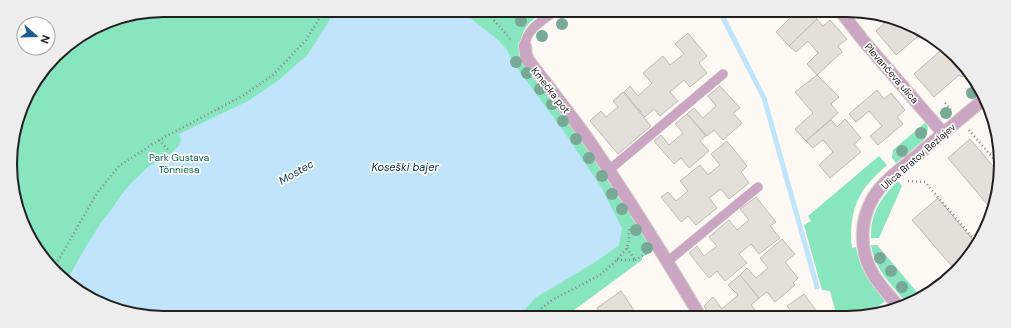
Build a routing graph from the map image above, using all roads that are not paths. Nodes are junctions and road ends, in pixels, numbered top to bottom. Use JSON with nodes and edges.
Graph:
{"nodes":[{"id":1,"x":547,"y":17,"type":"edge"},
{"id":2,"x":845,"y":17,"type":"edge"},
{"id":3,"x":525,"y":46,"type":"joint"},
{"id":4,"x":723,"y":74,"type":"dead end"},
{"id":5,"x":980,"y":102,"type":"edge"},
{"id":6,"x":943,"y":133,"type":"junction"},
{"id":7,"x":609,"y":170,"type":"junction"},
{"id":8,"x":758,"y":187,"type":"dead end"},
{"id":9,"x":667,"y":262,"type":"junction"},
{"id":10,"x":895,"y":303,"type":"edge"},
{"id":11,"x":697,"y":311,"type":"edge"}],
"edges":[{"from":1,"to":3,"type":"lane","name":"Kmečka pot"},
{"from":2,"to":6,"type":"street","name":"Plevančeva ulica"},
{"from":3,"to":7,"type":"street","name":"Kmečka pot"},
{"from":4,"to":7,"type":"lane"},
{"from":5,"to":6,"type":"street","name":"Ulica Bratov Bezlajev"},
{"from":6,"to":10,"type":"street","name":"Ulica Bratov Bezlajev"},
{"from":7,"to":9,"type":"street","name":"Kmečka pot"},
{"from":8,"to":9,"type":"lane"},
{"from":9,"to":11,"type":"street","name":"Kmečka pot"}]}
